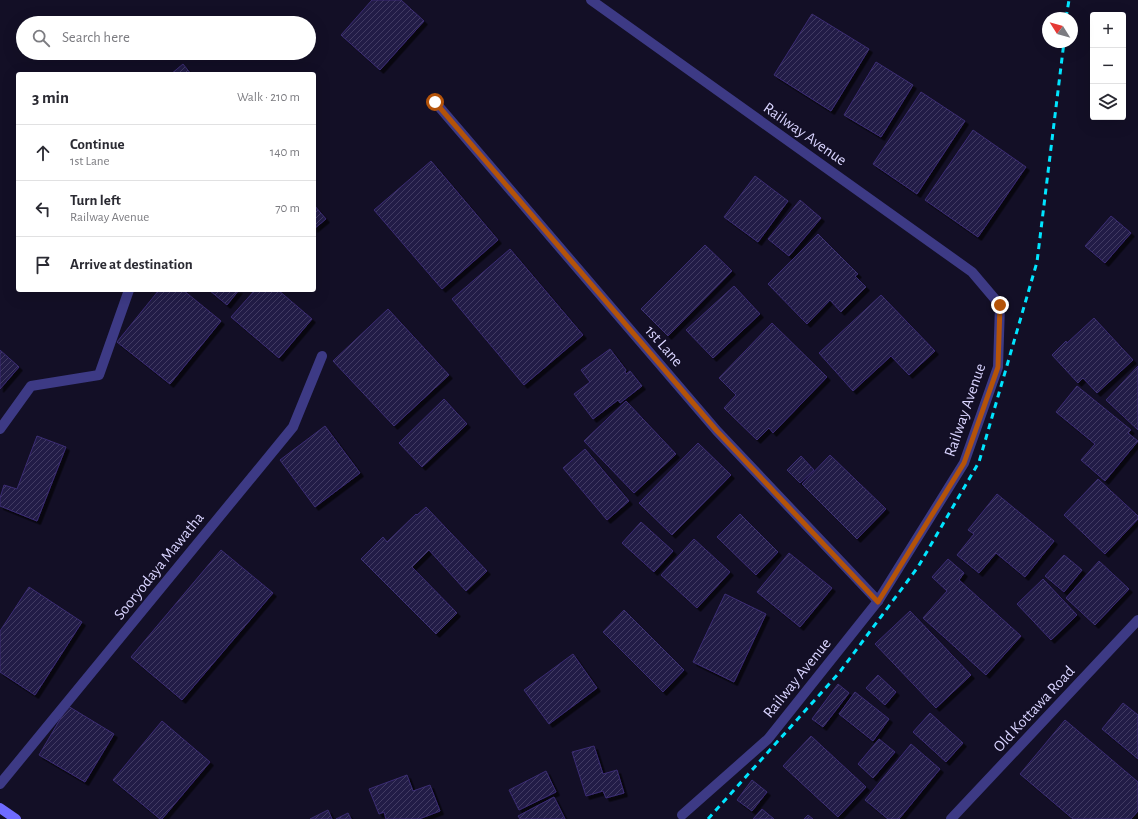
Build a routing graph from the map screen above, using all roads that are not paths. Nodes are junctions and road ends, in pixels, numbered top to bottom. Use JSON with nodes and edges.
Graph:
{"nodes":[{"id":1,"x":591,"y":0,"type":"edge"},
{"id":2,"x":435,"y":102,"type":"dead end"},
{"id":3,"x":128,"y":292,"type":"edge"},
{"id":4,"x":322,"y":356,"type":"dead end"},
{"id":5,"x":0,"y":429,"type":"edge"},
{"id":6,"x":878,"y":602,"type":"junction"},
{"id":7,"x":1138,"y":620,"type":"edge"},
{"id":8,"x":0,"y":784,"type":"edge"},
{"id":9,"x":0,"y":808,"type":"edge"},
{"id":10,"x":681,"y":818,"type":"edge"},
{"id":11,"x":16,"y":819,"type":"edge"},
{"id":12,"x":951,"y":819,"type":"edge"}],
"edges":[{"from":1,"to":6,"type":"street","name":"Railway Avenue"},
{"from":2,"to":6,"type":"street","name":"1st Lane"},
{"from":3,"to":5,"type":"street"},
{"from":4,"to":8,"type":"street","name":"Sooryodaya Mawatha"},
{"from":6,"to":10,"type":"street","name":"Railway Avenue"},
{"from":7,"to":12,"type":"street","name":"Old Kottawa Road"},
{"from":9,"to":11,"type":"main road"}]}
